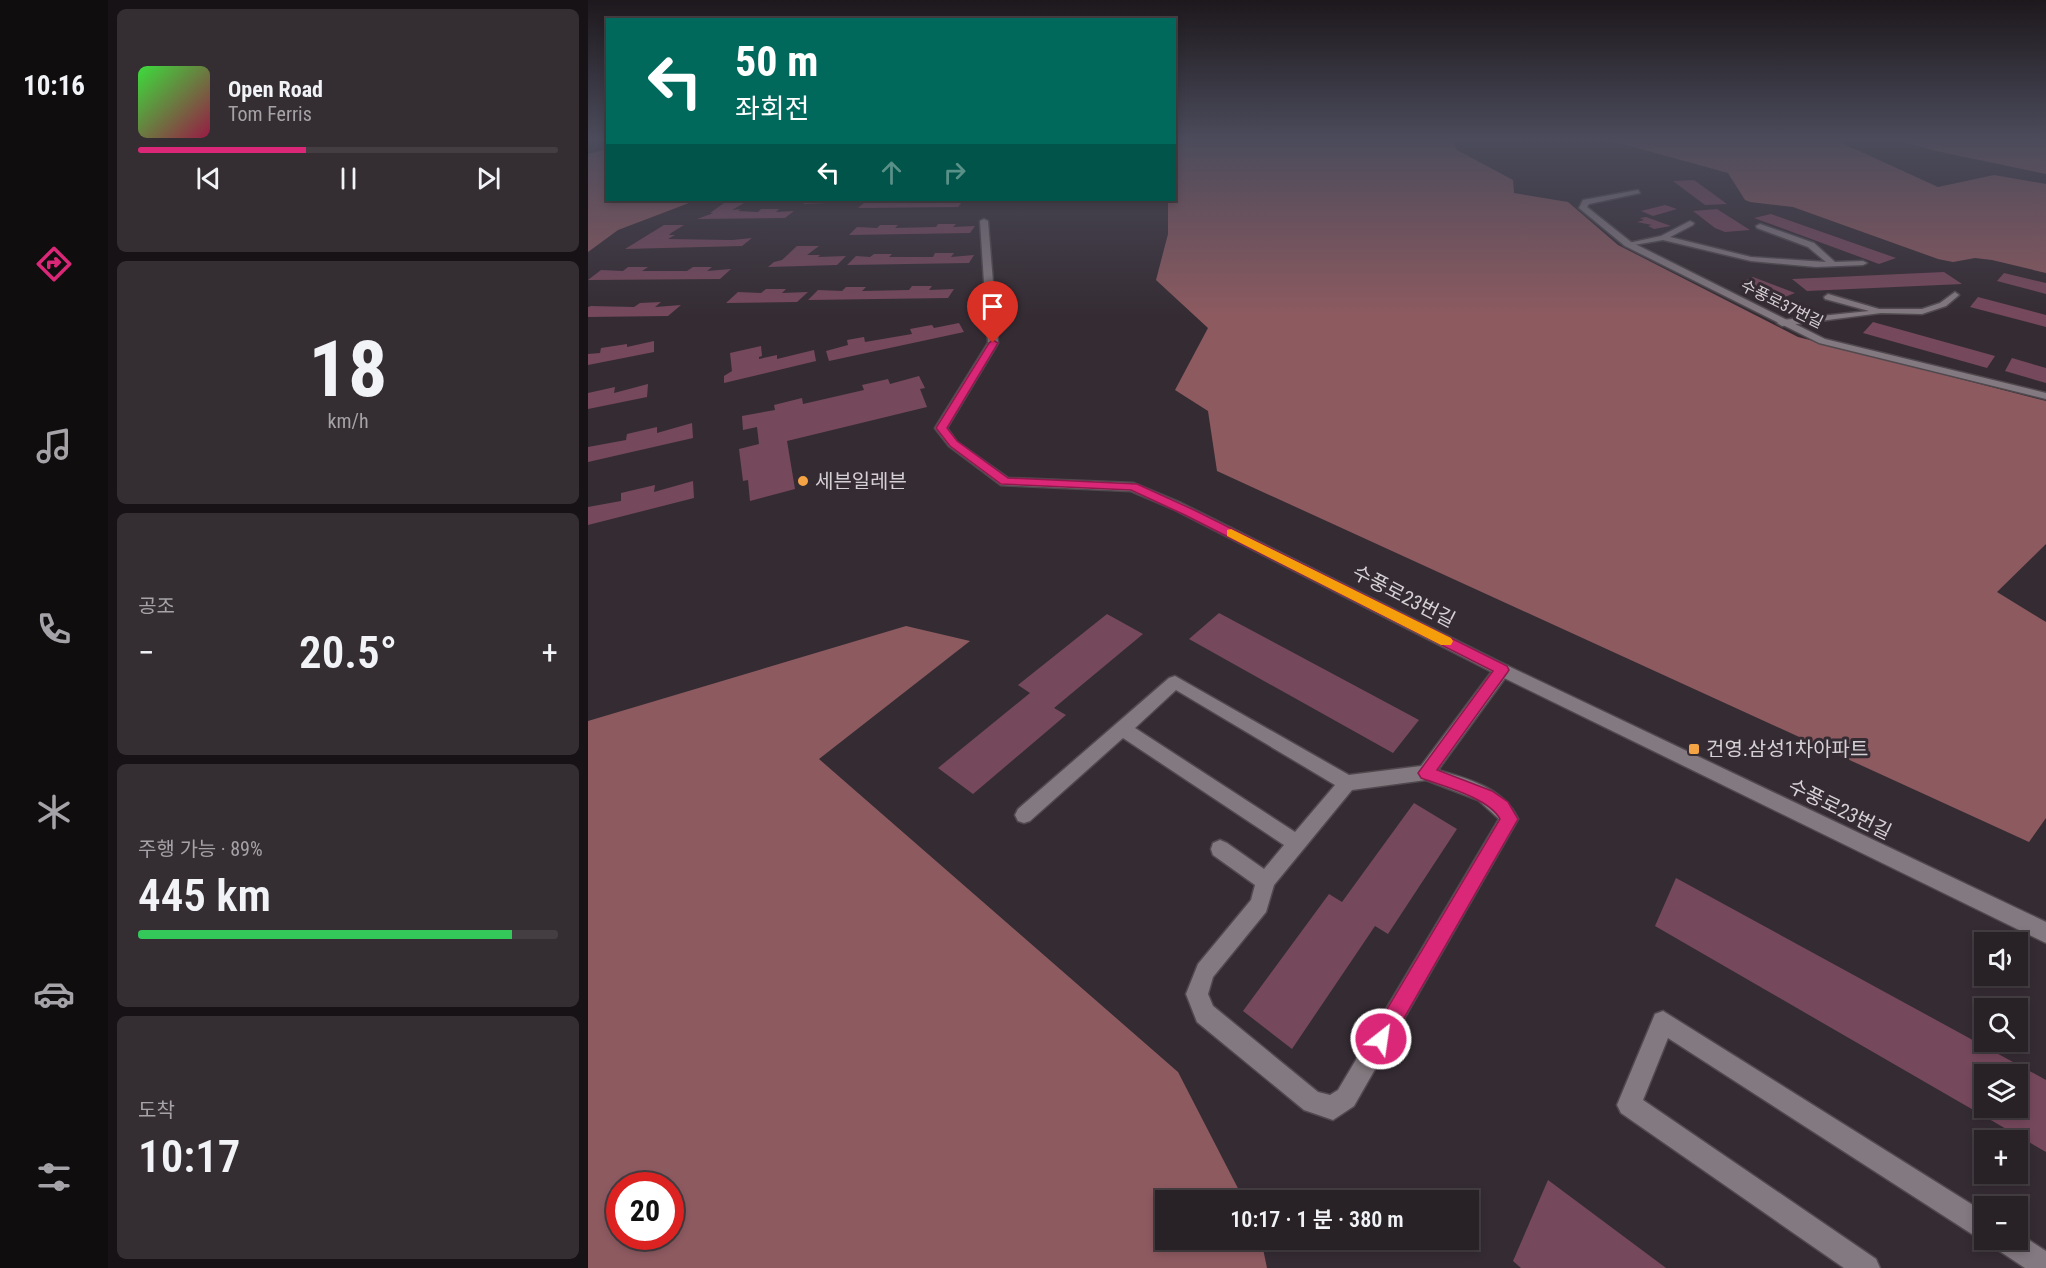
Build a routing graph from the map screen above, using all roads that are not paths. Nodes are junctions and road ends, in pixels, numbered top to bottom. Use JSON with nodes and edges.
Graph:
{"nodes":[{"id":1,"x":1611,"y":197,"type":"edge"},
{"id":2,"x":984,"y":220,"type":"dead end"},
{"id":3,"x":1690,"y":223,"type":"dead end"},
{"id":4,"x":1760,"y":226,"type":"dead end"},
{"id":5,"x":1663,"y":238,"type":"junction"},
{"id":6,"x":1628,"y":244,"type":"junction"},
{"id":7,"x":1863,"y":263,"type":"dead end"},
{"id":8,"x":1834,"y":265,"type":"junction"},
{"id":9,"x":1955,"y":295,"type":"dead end"},
{"id":10,"x":1828,"y":297,"type":"dead end"},
{"id":11,"x":1878,"y":310,"type":"junction"},
{"id":12,"x":1782,"y":323,"type":"junction"},
{"id":13,"x":2046,"y":396,"type":"edge"},
{"id":14,"x":1502,"y":670,"type":"junction"},
{"id":15,"x":1122,"y":728,"type":"junction"},
{"id":16,"x":1426,"y":773,"type":"junction"},
{"id":17,"x":1347,"y":783,"type":"junction"},
{"id":18,"x":1023,"y":815,"type":"dead end"},
{"id":19,"x":1297,"y":843,"type":"junction"},
{"id":20,"x":1220,"y":849,"type":"dead end"},
{"id":21,"x":1266,"y":881,"type":"junction"},
{"id":22,"x":2046,"y":933,"type":"edge"},
{"id":23,"x":1974,"y":1221,"type":"edge"},
{"id":24,"x":2021,"y":1250,"type":"edge"},
{"id":25,"x":2046,"y":1266,"type":"edge"},
{"id":26,"x":1867,"y":1268,"type":"edge"}],
"edges":[{"from":1,"to":6,"type":"street","name":"수풍로37번길"},
{"from":2,"to":14,"type":"street","name":"수풍로23번길"},
{"from":3,"to":5,"type":"street"},
{"from":4,"to":8,"type":"street"},
{"from":5,"to":6,"type":"street"},
{"from":5,"to":8,"type":"street"},
{"from":6,"to":12,"type":"street","name":"수풍로37번길"},
{"from":7,"to":8,"type":"street"},
{"from":9,"to":11,"type":"street"},
{"from":10,"to":11,"type":"street"},
{"from":11,"to":12,"type":"street"},
{"from":12,"to":13,"type":"street","name":"수풍로37번길"},
{"from":14,"to":16,"type":"street"},
{"from":14,"to":22,"type":"street","name":"수풍로23번길"},
{"from":15,"to":17,"type":"street"},
{"from":15,"to":18,"type":"street"},
{"from":15,"to":19,"type":"street"},
{"from":16,"to":17,"type":"street"},
{"from":16,"to":21,"type":"street"},
{"from":17,"to":19,"type":"street"},
{"from":19,"to":21,"type":"street"},
{"from":20,"to":21,"type":"street"},
{"from":23,"to":26,"type":"street"},
{"from":24,"to":25,"type":"street"}]}
